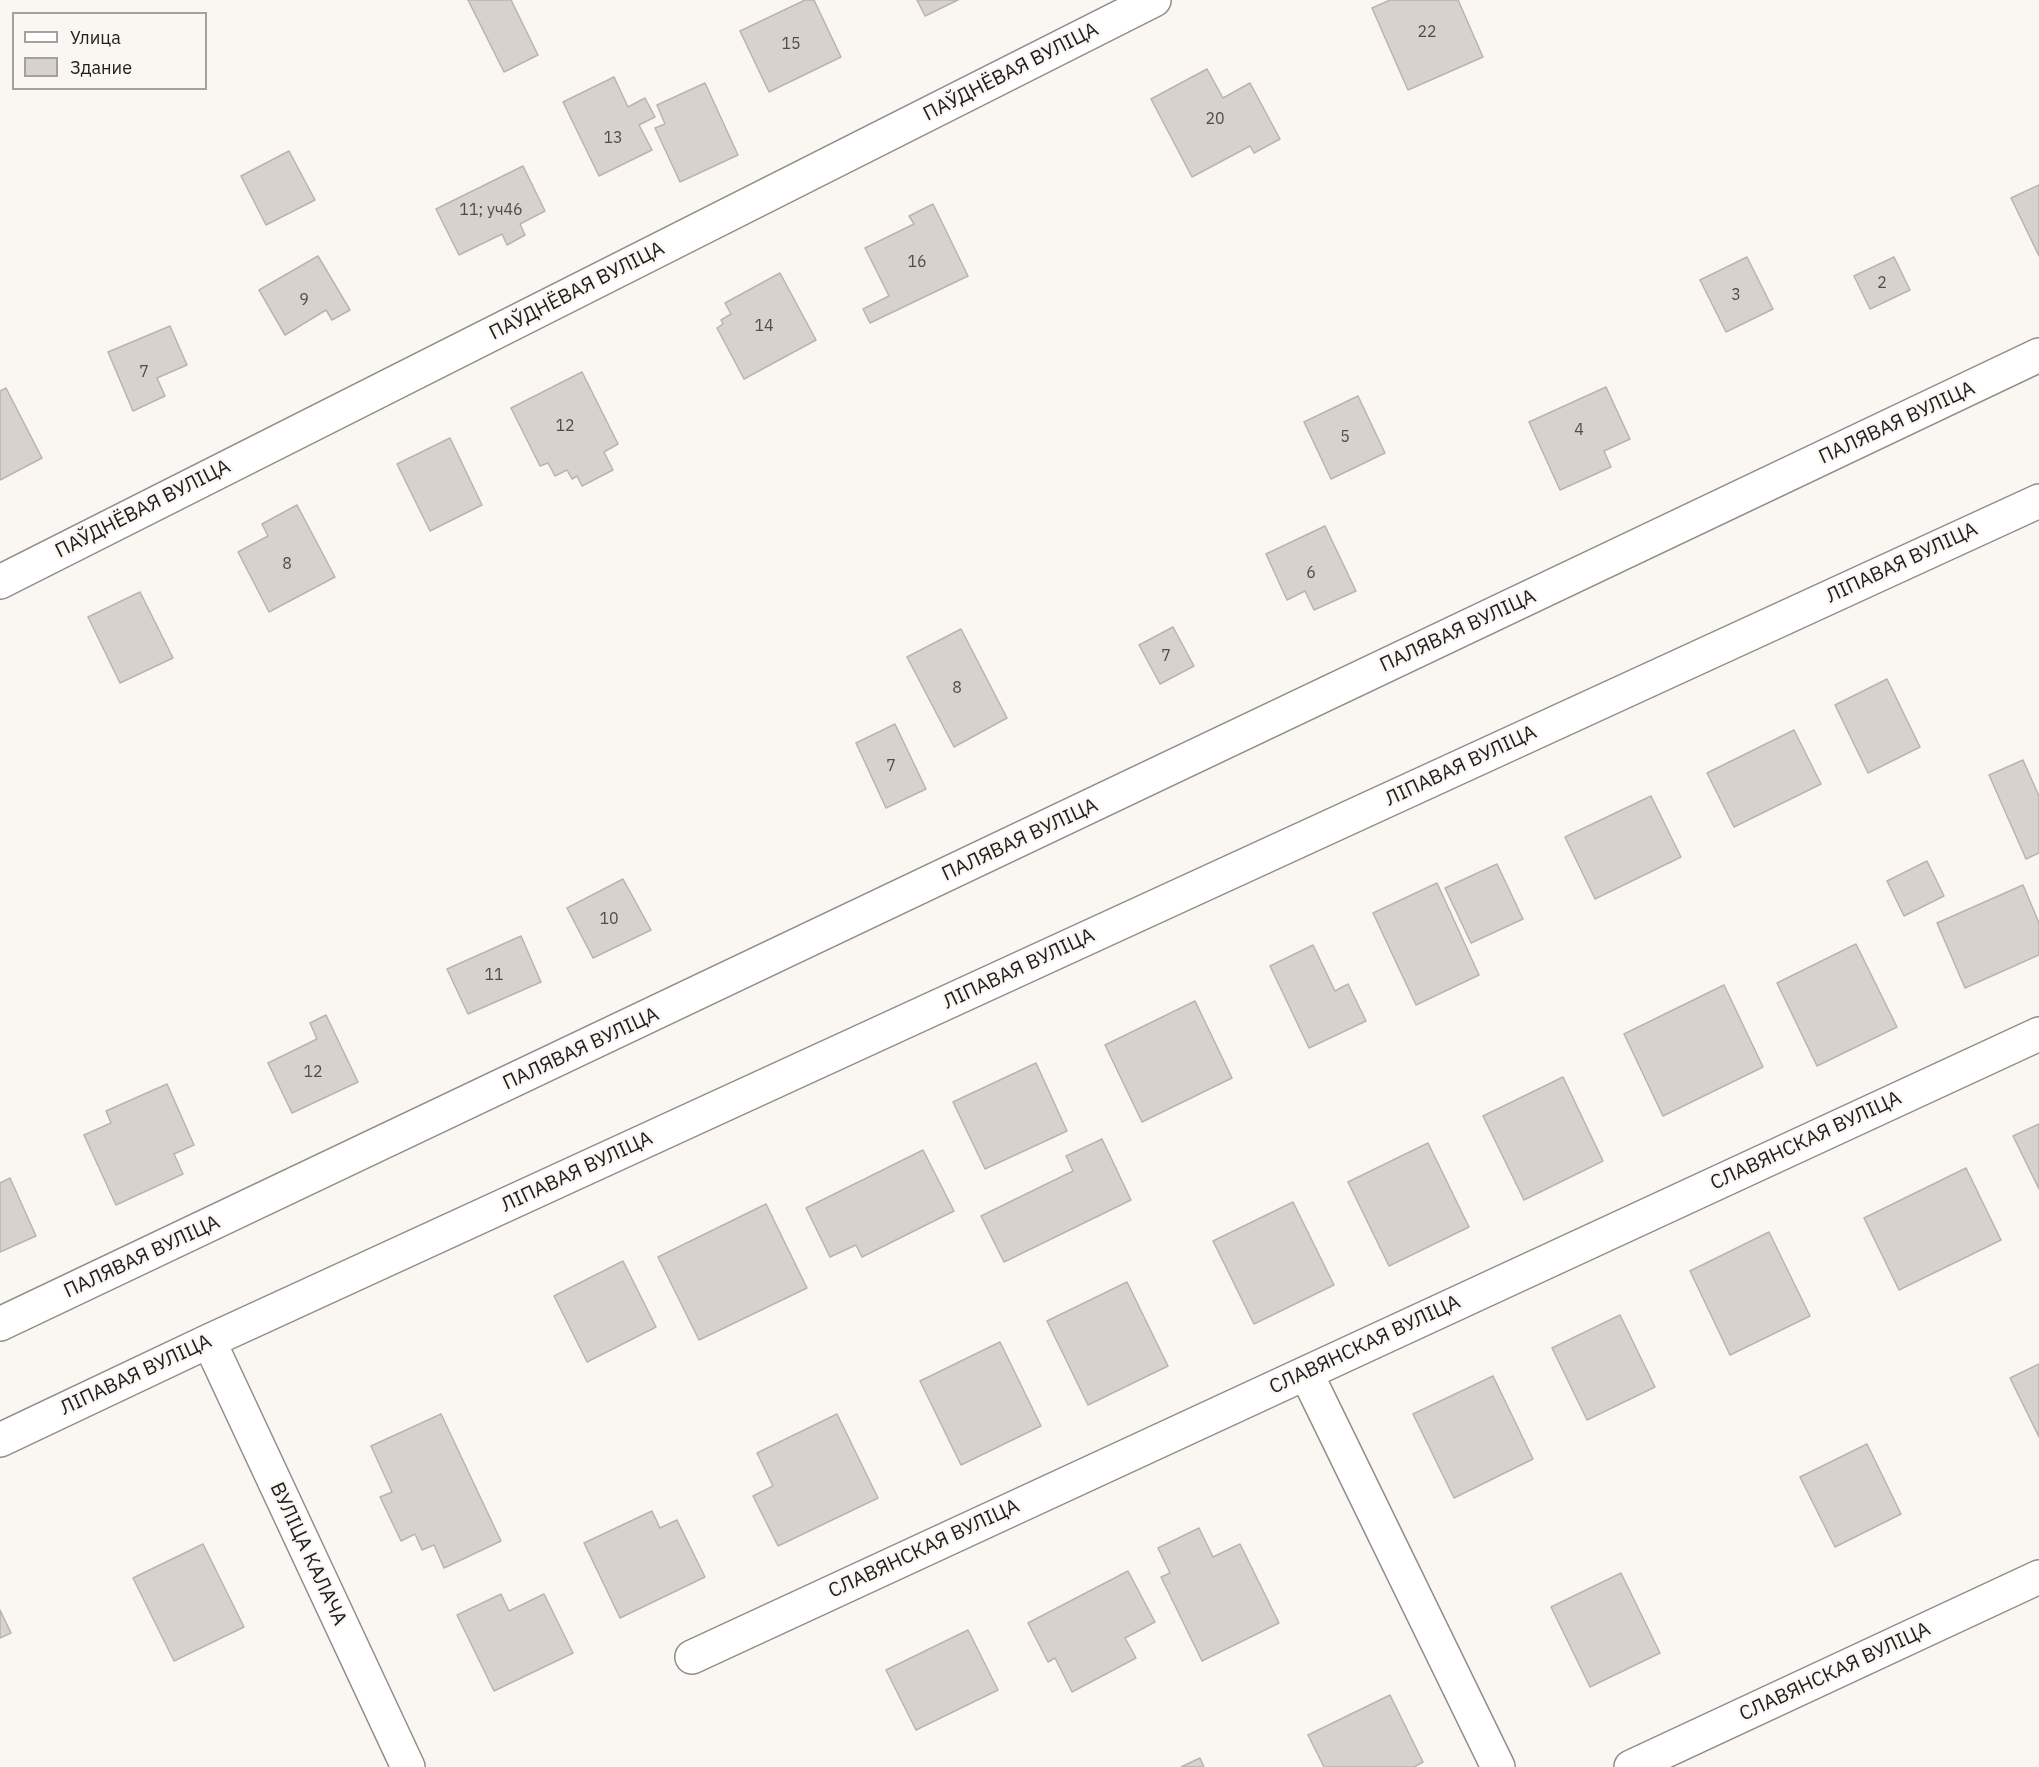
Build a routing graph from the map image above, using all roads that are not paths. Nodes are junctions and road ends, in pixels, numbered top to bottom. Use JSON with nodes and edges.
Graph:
{"nodes":[{"id":1,"x":1154,"y":0,"type":"edge"},
{"id":2,"x":2039,"y":355,"type":"edge"},
{"id":3,"x":2039,"y":501,"type":"edge"},
{"id":4,"x":0,"y":582,"type":"edge"},
{"id":5,"x":2039,"y":1034,"type":"edge"},
{"id":6,"x":0,"y":1324,"type":"edge"},
{"id":7,"x":209,"y":1341,"type":"junction"},
{"id":8,"x":1306,"y":1373,"type":"junction"},
{"id":9,"x":0,"y":1440,"type":"edge"},
{"id":10,"x":2039,"y":1577,"type":"edge"},
{"id":11,"x":692,"y":1657,"type":"dead end"},
{"id":12,"x":408,"y":1767,"type":"edge"},
{"id":13,"x":1498,"y":1767,"type":"edge"},
{"id":14,"x":1631,"y":1767,"type":"edge"}],
"edges":[{"from":1,"to":4,"type":"street","name":"ПАЎДНЁВАЯ ВУЛІЦА"},
{"from":2,"to":6,"type":"street","name":"ПАЛЯВАЯ ВУЛІЦА"},
{"from":3,"to":7,"type":"street","name":"ЛІПАВАЯ ВУЛІЦА"},
{"from":5,"to":8,"type":"street","name":"СЛАВЯНСКАЯ ВУЛІЦА"},
{"from":7,"to":9,"type":"street","name":"ЛІПАВАЯ ВУЛІЦА"},
{"from":7,"to":12,"type":"street","name":"ВУЛІЦА КАЛАЧА"},
{"from":8,"to":11,"type":"street","name":"СЛАВЯНСКАЯ ВУЛІЦА"},
{"from":8,"to":13,"type":"street"},
{"from":10,"to":14,"type":"street","name":"СЛАВЯНСКАЯ ВУЛІЦА"}]}
